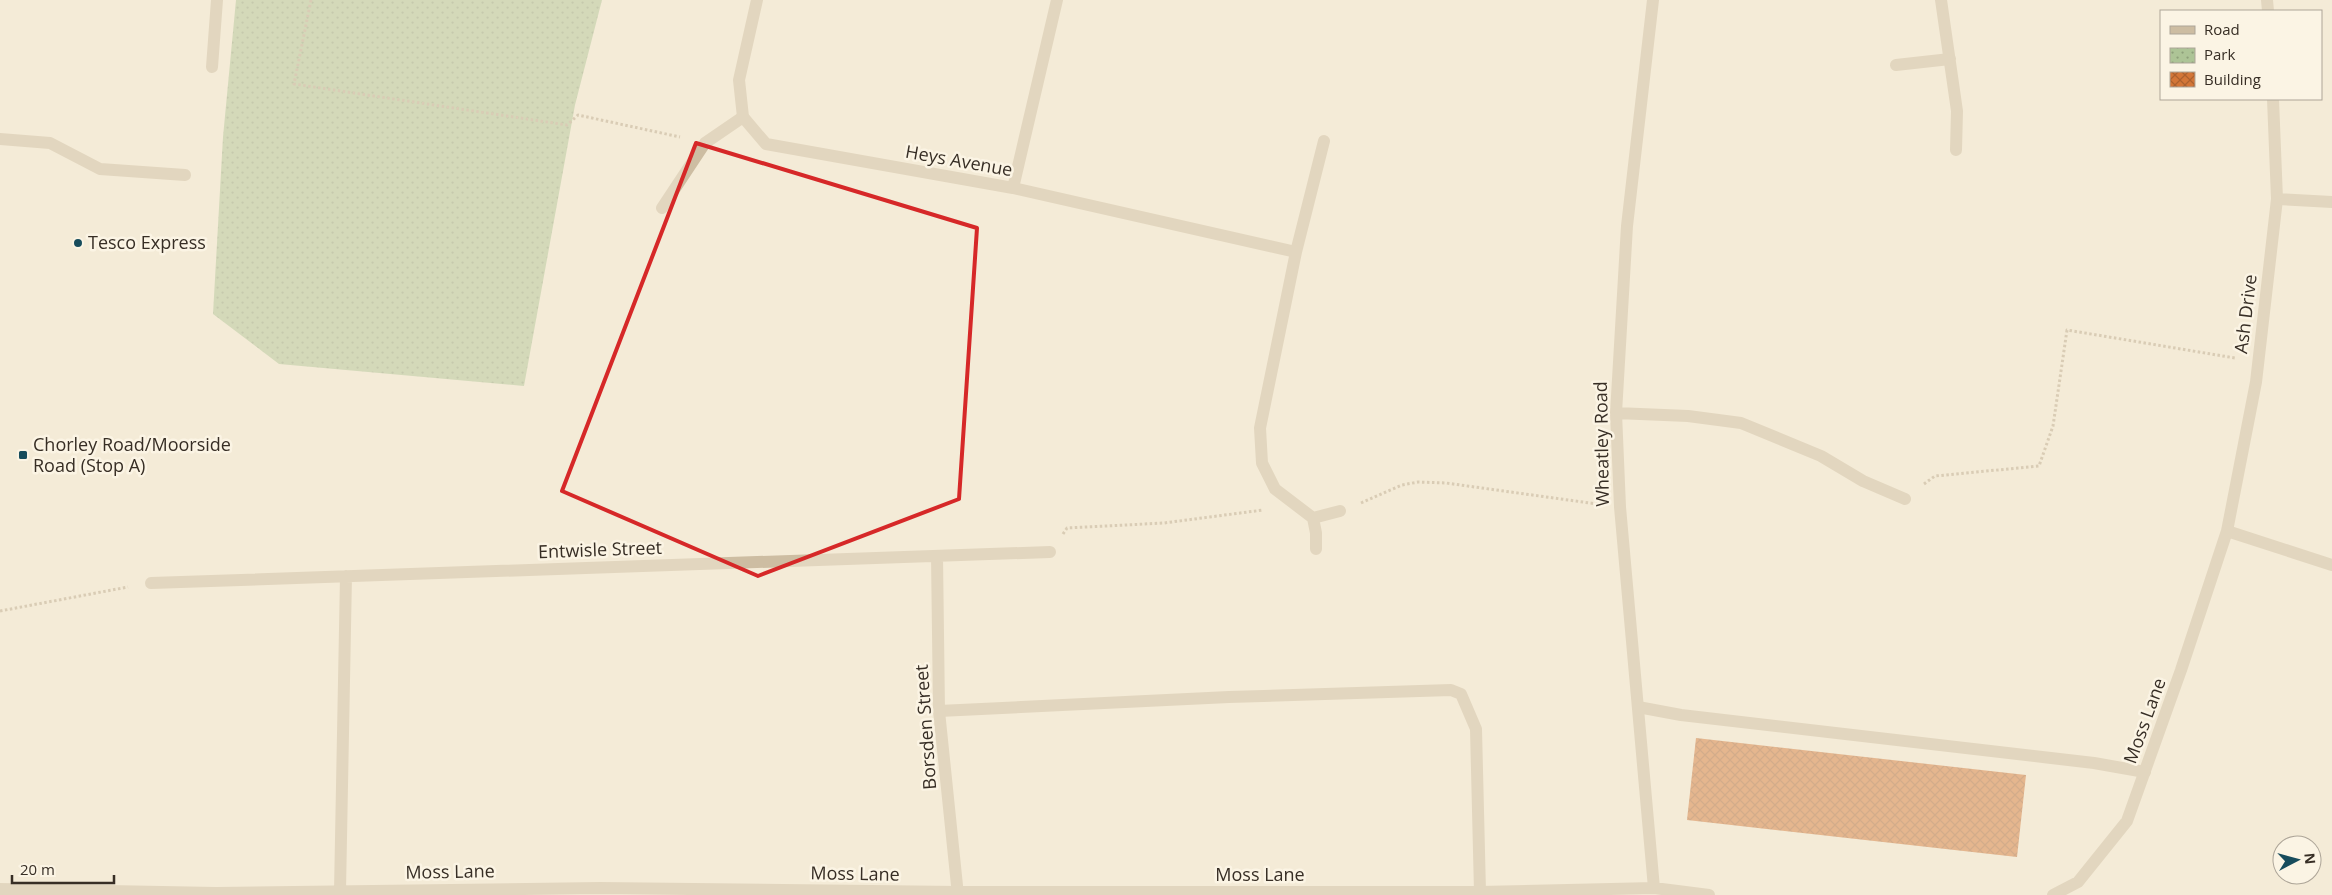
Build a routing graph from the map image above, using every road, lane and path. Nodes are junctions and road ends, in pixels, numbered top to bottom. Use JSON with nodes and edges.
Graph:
{"nodes":[{"id":1,"x":217,"y":0,"type":"edge"},
{"id":2,"x":311,"y":0,"type":"edge"},
{"id":3,"x":757,"y":0,"type":"edge"},
{"id":4,"x":1057,"y":0,"type":"edge"},
{"id":5,"x":1653,"y":0,"type":"edge"},
{"id":6,"x":1941,"y":0,"type":"edge"},
{"id":7,"x":1950,"y":59,"type":"junction"},
{"id":8,"x":1896,"y":65,"type":"dead end"},
{"id":9,"x":212,"y":66,"type":"dead end"},
{"id":10,"x":2272,"y":100,"type":"edge"},
{"id":11,"x":743,"y":118,"type":"junction"},
{"id":12,"x":0,"y":139,"type":"edge"},
{"id":13,"x":1324,"y":141,"type":"dead end"},
{"id":14,"x":705,"y":143,"type":"junction"},
{"id":15,"x":1956,"y":150,"type":"dead end"},
{"id":16,"x":185,"y":175,"type":"dead end"},
{"id":17,"x":1013,"y":188,"type":"junction"},
{"id":18,"x":2277,"y":199,"type":"junction"},
{"id":19,"x":2332,"y":202,"type":"edge"},
{"id":20,"x":662,"y":208,"type":"dead end"},
{"id":21,"x":1296,"y":252,"type":"junction"},
{"id":22,"x":2258,"y":362,"type":"junction"},
{"id":23,"x":1616,"y":413,"type":"junction"},
{"id":24,"x":1284,"y":496,"type":"junction"},
{"id":25,"x":1905,"y":499,"type":"joint"},
{"id":26,"x":1620,"y":508,"type":"junction"},
{"id":27,"x":1340,"y":511,"type":"joint"},
{"id":28,"x":1313,"y":518,"type":"junction"},
{"id":29,"x":2227,"y":531,"type":"junction"},
{"id":30,"x":1316,"y":549,"type":"dead end"},
{"id":31,"x":1050,"y":552,"type":"joint"},
{"id":32,"x":937,"y":556,"type":"junction"},
{"id":33,"x":2332,"y":565,"type":"edge"},
{"id":34,"x":346,"y":576,"type":"junction"},
{"id":35,"x":151,"y":583,"type":"joint"},
{"id":36,"x":0,"y":612,"type":"edge"},
{"id":37,"x":1638,"y":707,"type":"junction"},
{"id":38,"x":939,"y":711,"type":"junction"},
{"id":39,"x":2145,"y":772,"type":"junction"},
{"id":40,"x":1654,"y":888,"type":"junction"},
{"id":41,"x":0,"y":889,"type":"edge"},
{"id":42,"x":340,"y":891,"type":"junction"},
{"id":43,"x":600,"y":892,"type":"edge"},
{"id":44,"x":215,"y":894,"type":"edge"},
{"id":45,"x":958,"y":894,"type":"edge"},
{"id":46,"x":1480,"y":894,"type":"edge"},
{"id":47,"x":1709,"y":895,"type":"edge"},
{"id":48,"x":2053,"y":895,"type":"edge"}],
"edges":[{"from":1,"to":9,"type":"street"},
{"from":2,"to":14,"type":"path"},
{"from":3,"to":11,"type":"street"},
{"from":4,"to":17,"type":"street"},
{"from":5,"to":23,"type":"street","name":"Wheatley Road"},
{"from":6,"to":7,"type":"street"},
{"from":7,"to":8,"type":"street"},
{"from":7,"to":15,"type":"street"},
{"from":10,"to":18,"type":"street","name":"Ash Drive"},
{"from":11,"to":14,"type":"street"},
{"from":11,"to":17,"type":"street","name":"Heys Avenue"},
{"from":12,"to":16,"type":"street"},
{"from":13,"to":21,"type":"street"},
{"from":14,"to":20,"type":"street"},
{"from":17,"to":21,"type":"street","name":"Heys Avenue"},
{"from":18,"to":19,"type":"street"},
{"from":18,"to":22,"type":"street","name":"Ash Drive"},
{"from":21,"to":24,"type":"street"},
{"from":22,"to":25,"type":"path"},
{"from":22,"to":29,"type":"street","name":"Ash Drive"},
{"from":23,"to":25,"type":"street"},
{"from":23,"to":26,"type":"street","name":"Wheatley Road"},
{"from":24,"to":28,"type":"street"},
{"from":24,"to":31,"type":"path"},
{"from":26,"to":27,"type":"path"},
{"from":26,"to":37,"type":"street","name":"Wheatley Road"},
{"from":27,"to":28,"type":"street"},
{"from":28,"to":30,"type":"street"},
{"from":29,"to":33,"type":"street"},
{"from":29,"to":39,"type":"street","name":"Moss Lane"},
{"from":31,"to":32,"type":"street","name":"Entwisle Street"},
{"from":32,"to":34,"type":"street","name":"Entwisle Street"},
{"from":32,"to":38,"type":"street","name":"Borsden Street"},
{"from":34,"to":35,"type":"street","name":"Entwisle Street"},
{"from":34,"to":42,"type":"street"},
{"from":35,"to":36,"type":"path"},
{"from":37,"to":39,"type":"street"},
{"from":37,"to":40,"type":"street","name":"Wheatley Road"},
{"from":38,"to":45,"type":"street","name":"Borsden Street"},
{"from":38,"to":46,"type":"street"},
{"from":39,"to":48,"type":"street","name":"Moss Lane"},
{"from":40,"to":46,"type":"street","name":"Moss Lane"},
{"from":40,"to":47,"type":"street","name":"Moss Lane"},
{"from":41,"to":44,"type":"street","name":"Moss Lane"},
{"from":42,"to":43,"type":"street","name":"Moss Lane"},
{"from":42,"to":44,"type":"street","name":"Moss Lane"},
{"from":43,"to":45,"type":"street","name":"Moss Lane"},
{"from":45,"to":46,"type":"street","name":"Moss Lane"}]}
